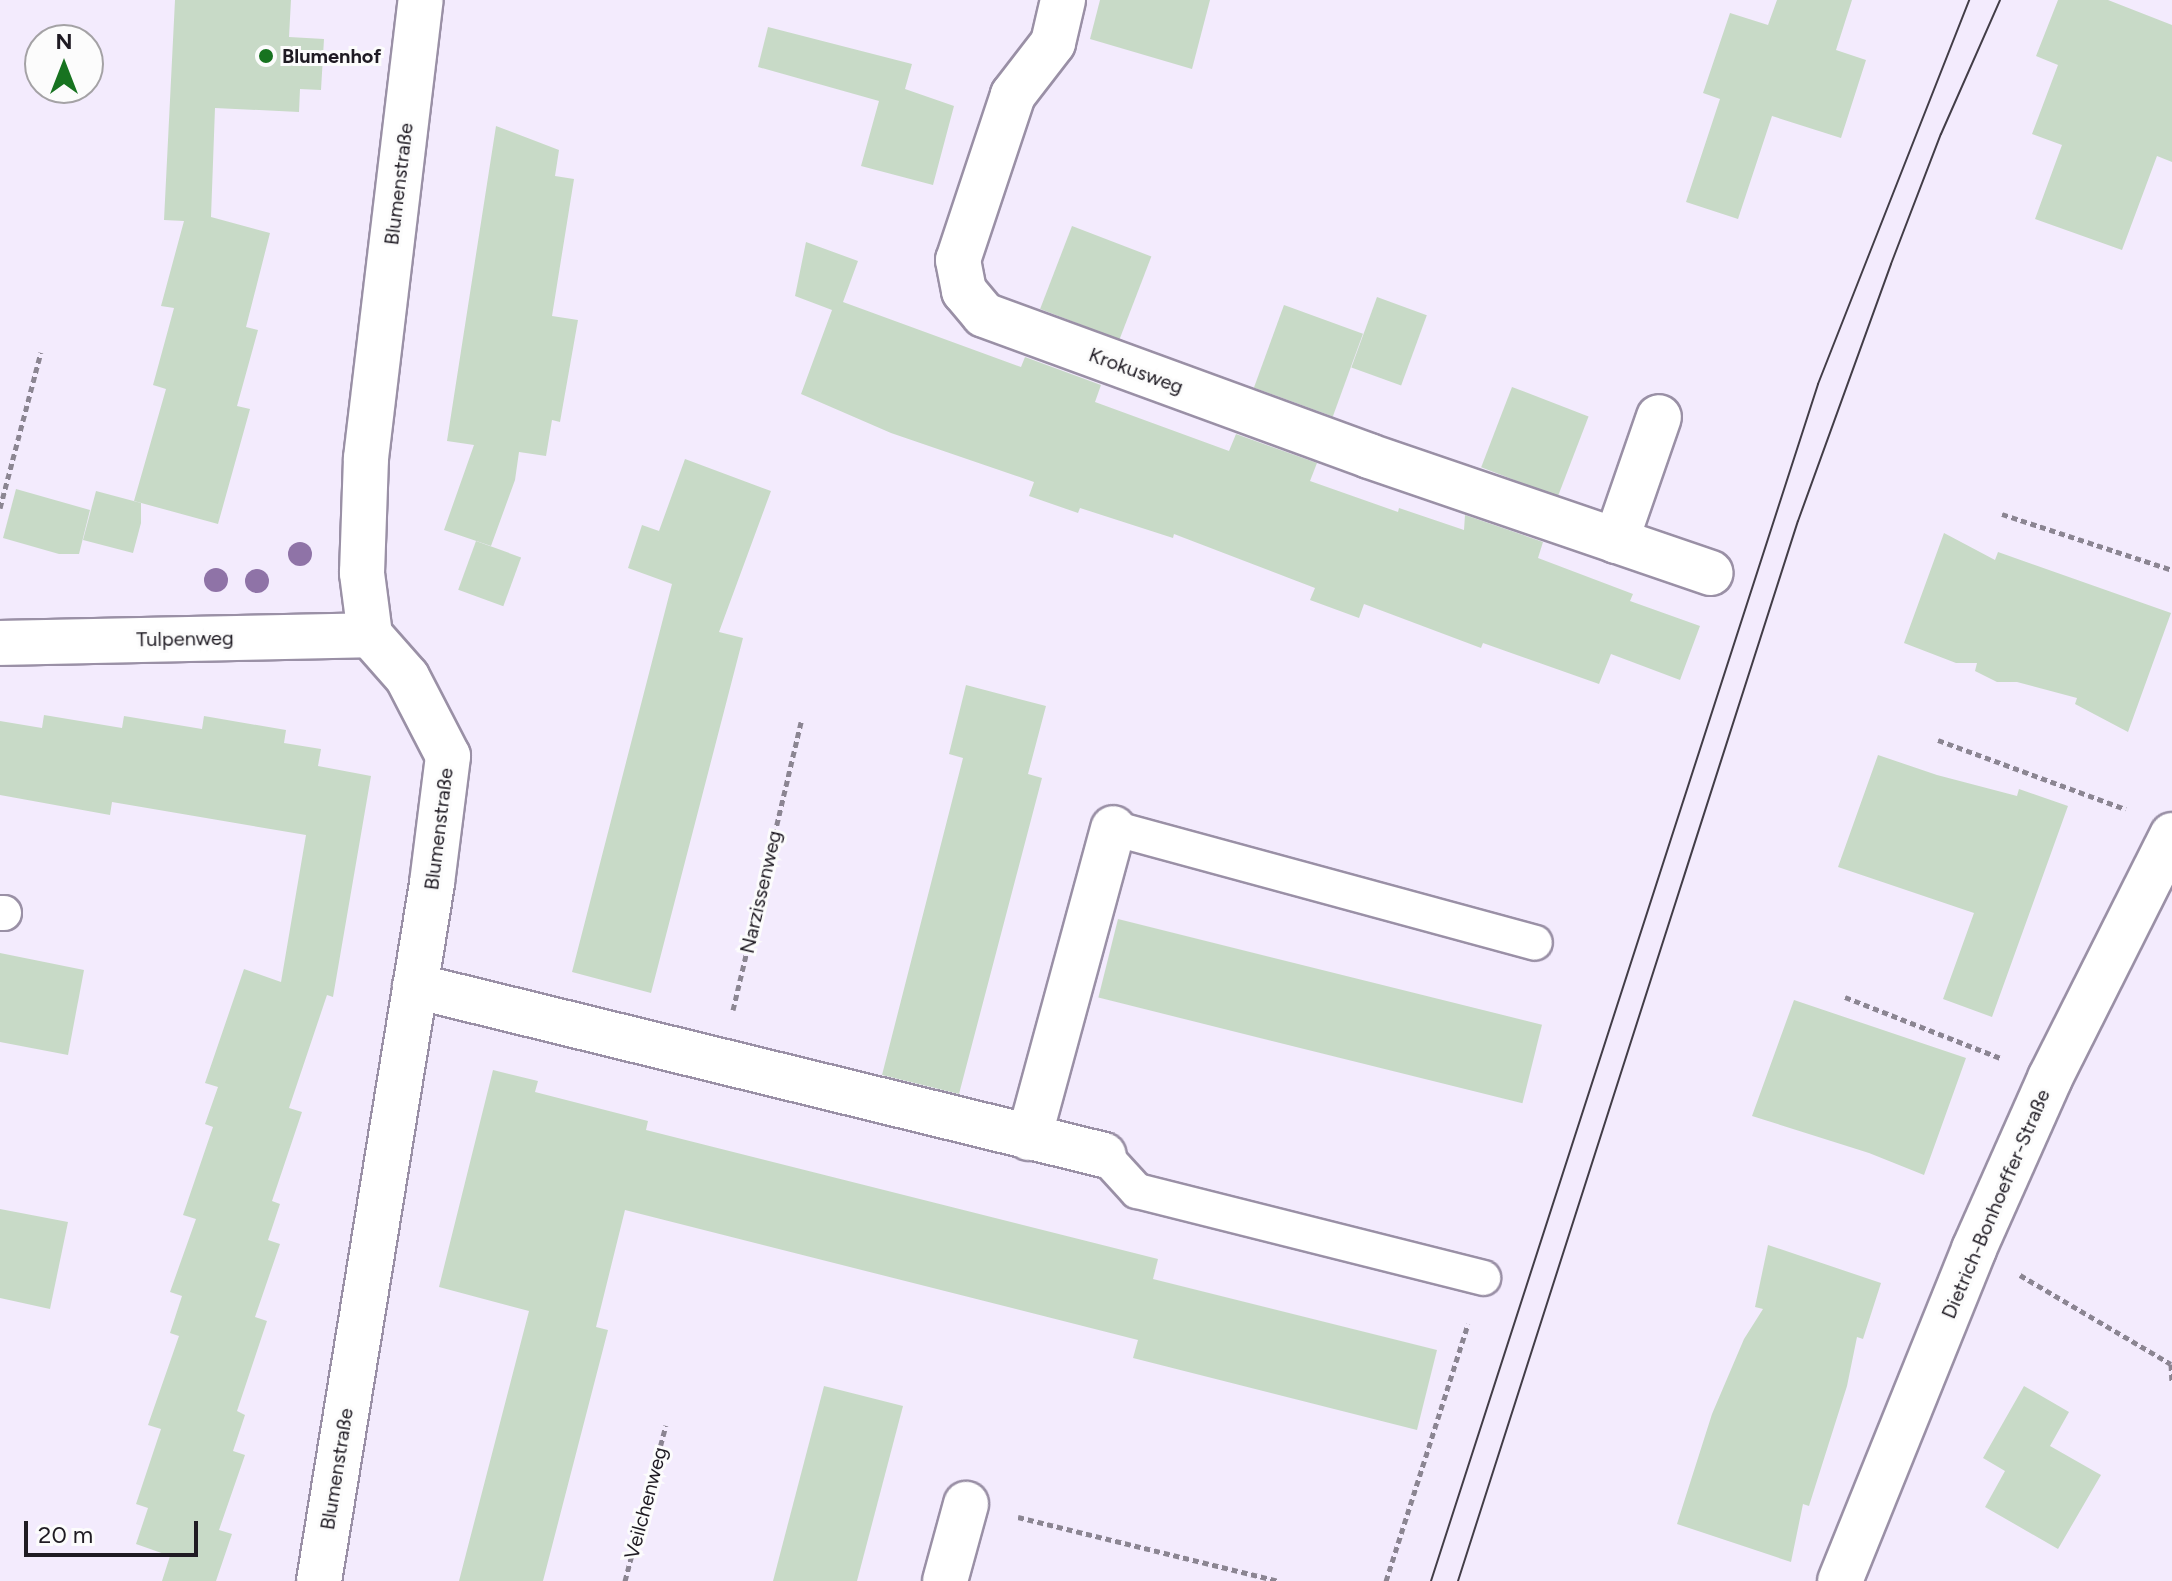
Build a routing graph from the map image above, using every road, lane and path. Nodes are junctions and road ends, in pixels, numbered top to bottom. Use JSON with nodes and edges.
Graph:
{"nodes":[{"id":1,"x":421,"y":0,"type":"edge"},
{"id":2,"x":1063,"y":0,"type":"edge"},
{"id":3,"x":41,"y":352,"type":"dead end"},
{"id":4,"x":1659,"y":417,"type":"dead end"},
{"id":5,"x":0,"y":508,"type":"edge"},
{"id":6,"x":2002,"y":514,"type":"dead end"},
{"id":7,"x":1616,"y":541,"type":"junction"},
{"id":8,"x":2172,"y":570,"type":"edge"},
{"id":9,"x":1711,"y":573,"type":"dead end"},
{"id":10,"x":370,"y":635,"type":"junction"},
{"id":11,"x":0,"y":643,"type":"edge"},
{"id":12,"x":801,"y":722,"type":"dead end"},
{"id":13,"x":1938,"y":740,"type":"dead end"},
{"id":14,"x":2128,"y":810,"type":"dead end"},
{"id":15,"x":1113,"y":828,"type":"joint"},
{"id":16,"x":2172,"y":835,"type":"edge"},
{"id":17,"x":1535,"y":943,"type":"dead end"},
{"id":18,"x":415,"y":986,"type":"junction"},
{"id":19,"x":1845,"y":997,"type":"dead end"},
{"id":20,"x":721,"y":1061,"type":"junction"},
{"id":21,"x":2050,"y":1078,"type":"junction"},
{"id":22,"x":1029,"y":1138,"type":"junction"},
{"id":23,"x":1104,"y":1155,"type":"joint"},
{"id":24,"x":1974,"y":1249,"type":"junction"},
{"id":25,"x":1483,"y":1278,"type":"joint"},
{"id":26,"x":2172,"y":1381,"type":"edge"},
{"id":27,"x":666,"y":1425,"type":"dead end"},
{"id":28,"x":966,"y":1504,"type":"joint"},
{"id":29,"x":319,"y":1581,"type":"edge"},
{"id":30,"x":625,"y":1581,"type":"edge"},
{"id":31,"x":945,"y":1581,"type":"edge"},
{"id":32,"x":1279,"y":1581,"type":"edge"},
{"id":33,"x":1386,"y":1581,"type":"edge"},
{"id":34,"x":1840,"y":1581,"type":"edge"}],
"edges":[{"from":1,"to":10,"type":"street","name":"Blumenstraße"},
{"from":2,"to":7,"type":"street","name":"Krokusweg"},
{"from":3,"to":5,"type":"path"},
{"from":4,"to":7,"type":"street"},
{"from":6,"to":8,"type":"path"},
{"from":7,"to":9,"type":"street","name":"Krokusweg"},
{"from":10,"to":11,"type":"street","name":"Tulpenweg"},
{"from":10,"to":18,"type":"street","name":"Blumenstraße"},
{"from":12,"to":20,"type":"path","name":"Narzissenweg"},
{"from":13,"to":14,"type":"path"},
{"from":15,"to":17,"type":"lane"},
{"from":15,"to":22,"type":"street"},
{"from":16,"to":21,"type":"street","name":"Dietrich-Bonhoeffer-Straße"},
{"from":18,"to":20,"type":"street"},
{"from":18,"to":29,"type":"street","name":"Blumenstraße"},
{"from":19,"to":21,"type":"path"},
{"from":20,"to":22,"type":"street"},
{"from":21,"to":24,"type":"street","name":"Dietrich-Bonhoeffer-Straße"},
{"from":22,"to":23,"type":"street"},
{"from":23,"to":25,"type":"lane"},
{"from":24,"to":26,"type":"path"},
{"from":24,"to":34,"type":"street","name":"Dietrich-Bonhoeffer-Straße"},
{"from":25,"to":33,"type":"path"},
{"from":27,"to":30,"type":"path","name":"Veilchenweg"},
{"from":28,"to":31,"type":"street"},
{"from":28,"to":32,"type":"path"}]}
